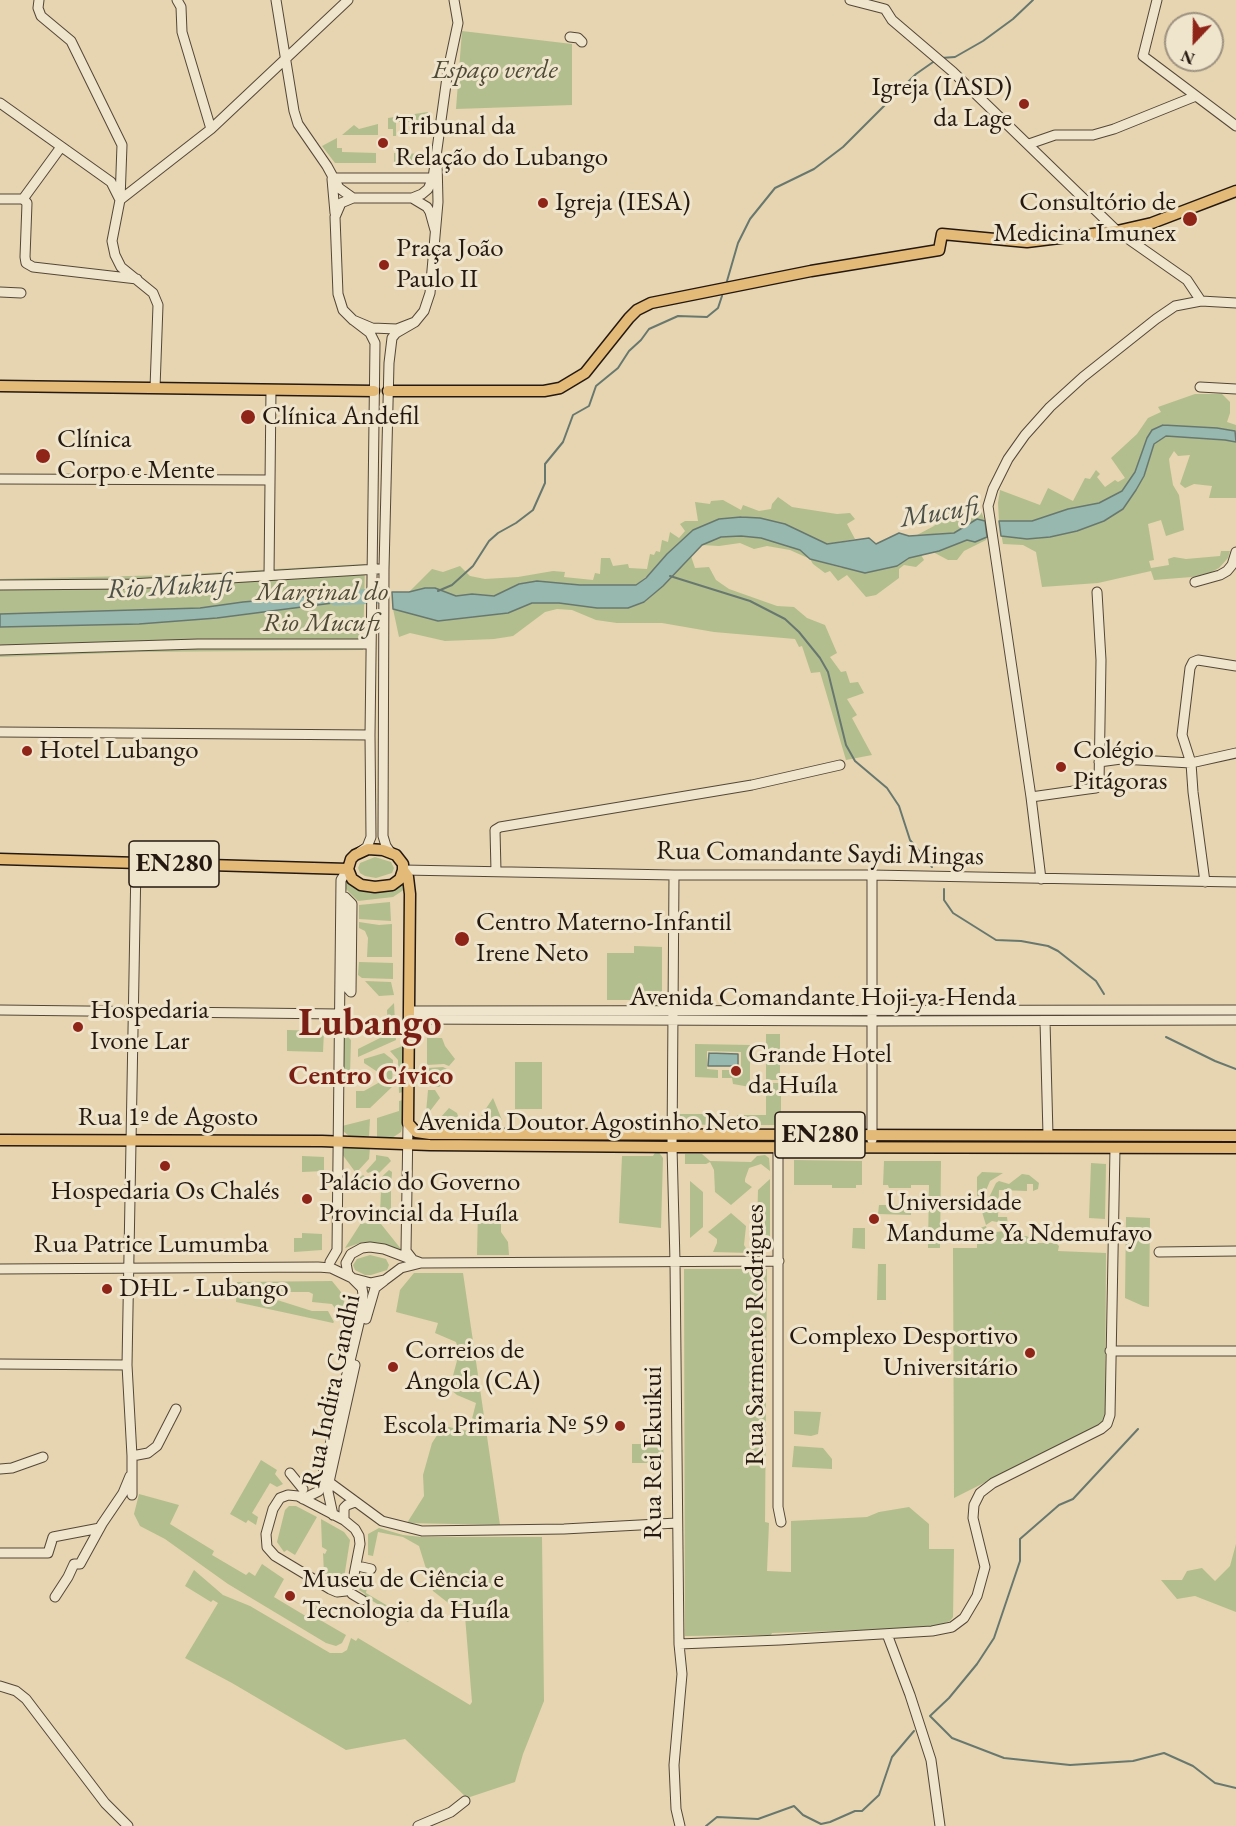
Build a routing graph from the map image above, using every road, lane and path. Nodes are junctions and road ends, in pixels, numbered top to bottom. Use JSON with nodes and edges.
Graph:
{"nodes":[{"id":1,"x":39,"y":0,"type":"edge"},
{"id":2,"x":177,"y":0,"type":"edge"},
{"id":3,"x":276,"y":0,"type":"edge"},
{"id":4,"x":348,"y":0,"type":"edge"},
{"id":5,"x":454,"y":0,"type":"edge"},
{"id":6,"x":850,"y":0,"type":"edge"},
{"id":7,"x":1157,"y":0,"type":"edge"},
{"id":8,"x":884,"y":4,"type":"edge"},
{"id":9,"x":570,"y":37,"type":"dead end"},
{"id":10,"x":582,"y":42,"type":"dead end"},
{"id":11,"x":285,"y":61,"type":"junction"},
{"id":12,"x":1196,"y":96,"type":"junction"},
{"id":13,"x":0,"y":103,"type":"edge"},
{"id":14,"x":1236,"y":126,"type":"edge"},
{"id":15,"x":211,"y":129,"type":"junction"},
{"id":16,"x":1029,"y":144,"type":"junction"},
{"id":17,"x":61,"y":147,"type":"junction"},
{"id":18,"x":437,"y":160,"type":"junction"},
{"id":19,"x":333,"y":176,"type":"junction"},
{"id":20,"x":433,"y":178,"type":"junction"},
{"id":21,"x":1236,"y":191,"type":"edge"},
{"id":22,"x":353,"y":198,"type":"junction"},
{"id":23,"x":412,"y":198,"type":"junction"},
{"id":24,"x":0,"y":199,"type":"edge"},
{"id":25,"x":23,"y":199,"type":"junction"},
{"id":26,"x":120,"y":200,"type":"junction"},
{"id":27,"x":335,"y":217,"type":"junction"},
{"id":28,"x":435,"y":230,"type":"junction"},
{"id":29,"x":1117,"y":231,"type":"junction"},
{"id":30,"x":137,"y":279,"type":"junction"},
{"id":31,"x":0,"y":292,"type":"edge"},
{"id":32,"x":21,"y":292,"type":"dead end"},
{"id":33,"x":1201,"y":301,"type":"junction"},
{"id":34,"x":1236,"y":303,"type":"edge"},
{"id":35,"x":353,"y":320,"type":"junction"},
{"id":36,"x":415,"y":322,"type":"junction"},
{"id":37,"x":0,"y":386,"type":"edge"},
{"id":38,"x":1200,"y":387,"type":"dead end"},
{"id":39,"x":155,"y":388,"type":"junction"},
{"id":40,"x":1236,"y":389,"type":"edge"},
{"id":41,"x":271,"y":390,"type":"junction"},
{"id":42,"x":374,"y":391,"type":"junction"},
{"id":43,"x":388,"y":391,"type":"junction"},
{"id":44,"x":0,"y":479,"type":"edge"},
{"id":45,"x":270,"y":480,"type":"junction"},
{"id":46,"x":1236,"y":552,"type":"edge"},
{"id":47,"x":372,"y":569,"type":"junction"},
{"id":48,"x":384,"y":569,"type":"junction"},
{"id":49,"x":269,"y":575,"type":"junction"},
{"id":50,"x":1195,"y":582,"type":"dead end"},
{"id":51,"x":0,"y":585,"type":"edge"},
{"id":52,"x":1097,"y":592,"type":"dead end"},
{"id":53,"x":371,"y":644,"type":"junction"},
{"id":54,"x":0,"y":650,"type":"edge"},
{"id":55,"x":1236,"y":666,"type":"edge"},
{"id":56,"x":0,"y":732,"type":"edge"},
{"id":57,"x":370,"y":735,"type":"junction"},
{"id":58,"x":1236,"y":753,"type":"edge"},
{"id":59,"x":1099,"y":762,"type":"junction"},
{"id":60,"x":1191,"y":763,"type":"junction"},
{"id":61,"x":840,"y":765,"type":"dead end"},
{"id":62,"x":1031,"y":797,"type":"junction"},
{"id":63,"x":360,"y":852,"type":"junction"},
{"id":64,"x":391,"y":853,"type":"junction"},
{"id":65,"x":0,"y":859,"type":"edge"},
{"id":66,"x":136,"y":863,"type":"junction"},
{"id":67,"x":348,"y":869,"type":"junction"},
{"id":68,"x":403,"y":870,"type":"junction"},
{"id":69,"x":496,"y":871,"type":"junction"},
{"id":70,"x":872,"y":875,"type":"junction"},
{"id":71,"x":674,"y":876,"type":"junction"},
{"id":72,"x":1041,"y":879,"type":"junction"},
{"id":73,"x":1205,"y":882,"type":"junction"},
{"id":74,"x":1236,"y":882,"type":"edge"},
{"id":75,"x":351,"y":992,"type":"joint"},
{"id":76,"x":0,"y":1010,"type":"edge"},
{"id":77,"x":673,"y":1010,"type":"junction"},
{"id":78,"x":1236,"y":1010,"type":"edge"},
{"id":79,"x":134,"y":1011,"type":"junction"},
{"id":80,"x":872,"y":1011,"type":"junction"},
{"id":81,"x":339,"y":1014,"type":"junction"},
{"id":82,"x":409,"y":1015,"type":"junction"},
{"id":83,"x":1236,"y":1020,"type":"edge"},
{"id":84,"x":673,"y":1021,"type":"junction"},
{"id":85,"x":872,"y":1021,"type":"junction"},
{"id":86,"x":1044,"y":1021,"type":"junction"},
{"id":87,"x":408,"y":1123,"type":"junction"},
{"id":88,"x":672,"y":1134,"type":"junction"},
{"id":89,"x":872,"y":1135,"type":"junction"},
{"id":90,"x":1048,"y":1135,"type":"junction"},
{"id":91,"x":1236,"y":1136,"type":"edge"},
{"id":92,"x":0,"y":1140,"type":"edge"},
{"id":93,"x":131,"y":1140,"type":"junction"},
{"id":94,"x":336,"y":1141,"type":"junction"},
{"id":95,"x":407,"y":1145,"type":"junction"},
{"id":96,"x":672,"y":1147,"type":"junction"},
{"id":97,"x":778,"y":1147,"type":"junction"},
{"id":98,"x":872,"y":1147,"type":"junction"},
{"id":99,"x":1115,"y":1148,"type":"junction"},
{"id":100,"x":1236,"y":1148,"type":"edge"},
{"id":101,"x":337,"y":1250,"type":"junction"},
{"id":102,"x":389,"y":1251,"type":"junction"},
{"id":103,"x":1236,"y":1251,"type":"edge"},
{"id":104,"x":1159,"y":1252,"type":"dead end"},
{"id":105,"x":348,"y":1258,"type":"junction"},
{"id":106,"x":330,"y":1262,"type":"junction"},
{"id":107,"x":417,"y":1262,"type":"junction"},
{"id":108,"x":675,"y":1262,"type":"junction"},
{"id":109,"x":779,"y":1262,"type":"junction"},
{"id":110,"x":302,"y":1267,"type":"junction"},
{"id":111,"x":129,"y":1268,"type":"junction"},
{"id":112,"x":0,"y":1269,"type":"edge"},
{"id":113,"x":389,"y":1277,"type":"junction"},
{"id":114,"x":352,"y":1278,"type":"junction"},
{"id":115,"x":1110,"y":1351,"type":"junction"},
{"id":116,"x":1236,"y":1351,"type":"edge"},
{"id":117,"x":0,"y":1364,"type":"edge"},
{"id":118,"x":127,"y":1365,"type":"junction"},
{"id":119,"x":176,"y":1409,"type":"dead end"},
{"id":120,"x":132,"y":1456,"type":"junction"},
{"id":121,"x":43,"y":1457,"type":"dead end"},
{"id":122,"x":0,"y":1469,"type":"edge"},
{"id":123,"x":132,"y":1471,"type":"junction"},
{"id":124,"x":290,"y":1473,"type":"dead end"},
{"id":125,"x":329,"y":1482,"type":"junction"},
{"id":126,"x":303,"y":1489,"type":"dead end"},
{"id":127,"x":132,"y":1495,"type":"dead end"},
{"id":128,"x":303,"y":1499,"type":"junction"},
{"id":129,"x":355,"y":1502,"type":"junction"},
{"id":130,"x":333,"y":1515,"type":"junction"},
{"id":131,"x":344,"y":1520,"type":"junction"},
{"id":132,"x":781,"y":1522,"type":"dead end"},
{"id":133,"x":677,"y":1523,"type":"junction"},
{"id":134,"x":100,"y":1528,"type":"junction"},
{"id":135,"x":0,"y":1554,"type":"edge"},
{"id":136,"x":352,"y":1594,"type":"dead end"},
{"id":137,"x":55,"y":1597,"type":"dead end"},
{"id":138,"x":362,"y":1600,"type":"dead end"},
{"id":139,"x":887,"y":1634,"type":"junction"},
{"id":140,"x":678,"y":1644,"type":"junction"},
{"id":141,"x":0,"y":1686,"type":"edge"},
{"id":142,"x":465,"y":1801,"type":"dead end"},
{"id":143,"x":128,"y":1826,"type":"edge"},
{"id":144,"x":418,"y":1826,"type":"edge"},
{"id":145,"x":680,"y":1826,"type":"edge"},
{"id":146,"x":940,"y":1826,"type":"edge"}],
"edges":[{"from":1,"to":26,"type":"street"},
{"from":2,"to":15,"type":"street"},
{"from":3,"to":11,"type":"street"},
{"from":4,"to":11,"type":"street"},
{"from":5,"to":18,"type":"street"},
{"from":6,"to":8,"type":"street"},
{"from":7,"to":12,"type":"street"},
{"from":8,"to":16,"type":"street"},
{"from":9,"to":10,"type":"street"},
{"from":11,"to":15,"type":"street"},
{"from":11,"to":19,"type":"street"},
{"from":12,"to":14,"type":"street"},
{"from":12,"to":16,"type":"street"},
{"from":13,"to":17,"type":"street"},
{"from":15,"to":26,"type":"street"},
{"from":16,"to":29,"type":"street"},
{"from":17,"to":25,"type":"street"},
{"from":17,"to":26,"type":"street"},
{"from":18,"to":20,"type":"street"},
{"from":18,"to":28,"type":"street"},
{"from":19,"to":20,"type":"street"},
{"from":19,"to":22,"type":"street"},
{"from":19,"to":27,"type":"street"},
{"from":20,"to":23,"type":"street"},
{"from":21,"to":29,"type":"main road"},
{"from":22,"to":23,"type":"street"},
{"from":22,"to":27,"type":"street"},
{"from":23,"to":28,"type":"street"},
{"from":24,"to":25,"type":"street"},
{"from":25,"to":30,"type":"street"},
{"from":26,"to":30,"type":"street"},
{"from":27,"to":35,"type":"street"},
{"from":28,"to":36,"type":"street"},
{"from":29,"to":33,"type":"street"},
{"from":29,"to":43,"type":"main road"},
{"from":30,"to":39,"type":"street"},
{"from":31,"to":32,"type":"street"},
{"from":33,"to":34,"type":"street"},
{"from":33,"to":62,"type":"street"},
{"from":35,"to":36,"type":"street"},
{"from":35,"to":42,"type":"street"},
{"from":36,"to":43,"type":"street"},
{"from":37,"to":39,"type":"main road"},
{"from":38,"to":40,"type":"street"},
{"from":39,"to":41,"type":"main road"},
{"from":41,"to":42,"type":"main road"},
{"from":41,"to":45,"type":"street"},
{"from":42,"to":43,"type":"street"},
{"from":42,"to":47,"type":"street"},
{"from":43,"to":48,"type":"street"},
{"from":44,"to":45,"type":"street"},
{"from":45,"to":49,"type":"street"},
{"from":46,"to":50,"type":"street"},
{"from":47,"to":48,"type":"street"},
{"from":47,"to":49,"type":"street"},
{"from":47,"to":53,"type":"street"},
{"from":48,"to":64,"type":"street"},
{"from":49,"to":51,"type":"street"},
{"from":52,"to":59,"type":"street"},
{"from":53,"to":54,"type":"street"},
{"from":53,"to":57,"type":"street"},
{"from":55,"to":60,"type":"street"},
{"from":56,"to":57,"type":"street"},
{"from":57,"to":63,"type":"street"},
{"from":58,"to":60,"type":"street"},
{"from":59,"to":60,"type":"street"},
{"from":59,"to":62,"type":"street"},
{"from":60,"to":73,"type":"street"},
{"from":61,"to":69,"type":"street"},
{"from":62,"to":72,"type":"street"},
{"from":63,"to":64,"type":"main road"},
{"from":63,"to":67,"type":"main road"},
{"from":64,"to":68,"type":"main road"},
{"from":65,"to":66,"type":"main road","number":"EN280"},
{"from":66,"to":67,"type":"main road","number":"EN280"},
{"from":66,"to":79,"type":"street"},
{"from":67,"to":68,"type":"main road"},
{"from":67,"to":81,"type":"street"},
{"from":68,"to":69,"type":"street","name":"Rua Comandante Saydi Mingas"},
{"from":68,"to":82,"type":"main road"},
{"from":69,"to":71,"type":"street","name":"Rua Comandante Saydi Mingas"},
{"from":70,"to":71,"type":"street","name":"Rua Comandante Saydi Mingas"},
{"from":70,"to":72,"type":"street","name":"Rua Comandante Saydi Mingas"},
{"from":70,"to":80,"type":"street"},
{"from":71,"to":77,"type":"street","name":"Rua Rei Ekuikui"},
{"from":72,"to":73,"type":"street","name":"Rua Comandante Saydi Mingas"},
{"from":73,"to":74,"type":"street","name":"Rua Comandante Saydi Mingas"},
{"from":75,"to":75,"type":"street"},
{"from":76,"to":79,"type":"street"},
{"from":77,"to":80,"type":"street","name":"Avenida Comandante Hoji-ya-Henda"},
{"from":77,"to":82,"type":"street","name":"Avenida Comandante Hoji-ya-Henda"},
{"from":77,"to":84,"type":"street","name":"Rua Rei Ekuikui"},
{"from":78,"to":80,"type":"street","name":"Avenida Comandante Hoji-ya-Henda"},
{"from":79,"to":81,"type":"street"},
{"from":79,"to":93,"type":"street"},
{"from":80,"to":85,"type":"street"},
{"from":81,"to":94,"type":"street"},
{"from":82,"to":84,"type":"street","name":"Avenida Comandante Hoji-ya-Henda"},
{"from":82,"to":87,"type":"main road"},
{"from":83,"to":86,"type":"street","name":"Avenida Comandante Hoji-ya-Henda"},
{"from":84,"to":85,"type":"street","name":"Avenida Comandante Hoji-ya-Henda"},
{"from":84,"to":88,"type":"street","name":"Rua Rei Ekuikui"},
{"from":85,"to":86,"type":"street","name":"Avenida Comandante Hoji-ya-Henda"},
{"from":85,"to":89,"type":"street"},
{"from":86,"to":90,"type":"street"},
{"from":87,"to":88,"type":"main road","name":"Avenida Doutor Agostinho Neto","number":"EN280"},
{"from":87,"to":95,"type":"street"},
{"from":88,"to":89,"type":"main road","name":"Avenida Doutor Agostinho Neto","number":"EN280"},
{"from":88,"to":96,"type":"street","name":"Rua Rei Ekuikui"},
{"from":89,"to":90,"type":"main road","name":"Avenida Doutor Agostinho Neto","number":"EN280"},
{"from":89,"to":98,"type":"street"},
{"from":90,"to":91,"type":"main road","name":"Avenida Doutor Agostinho Neto","number":"EN280"},
{"from":92,"to":93,"type":"main road","name":"Rua 1º de Agosto","number":"EN280"},
{"from":93,"to":94,"type":"main road","name":"Rua 1º de Agosto","number":"EN280"},
{"from":93,"to":111,"type":"street"},
{"from":94,"to":95,"type":"main road","name":"Avenida Doutor Agostinho Neto","number":"EN280"},
{"from":94,"to":101,"type":"street"},
{"from":95,"to":96,"type":"main road","name":"Avenida Doutor Agostinho Neto","number":"EN280"},
{"from":95,"to":107,"type":"street"},
{"from":96,"to":97,"type":"main road","name":"Avenida Doutor Agostinho Neto","number":"EN280"},
{"from":96,"to":108,"type":"street","name":"Rua Rei Ekuikui"},
{"from":97,"to":98,"type":"main road","name":"Avenida Doutor Agostinho Neto","number":"EN280"},
{"from":97,"to":109,"type":"street","name":"Rua Sarmento Rodrigues"},
{"from":98,"to":99,"type":"main road","name":"Avenida Doutor Agostinho Neto","number":"EN280"},
{"from":99,"to":100,"type":"main road","name":"Avenida Doutor Agostinho Neto","number":"EN280"},
{"from":99,"to":115,"type":"street"},
{"from":101,"to":105,"type":"street"},
{"from":101,"to":106,"type":"street"},
{"from":102,"to":105,"type":"street"},
{"from":102,"to":107,"type":"street"},
{"from":102,"to":113,"type":"street"},
{"from":103,"to":104,"type":"street"},
{"from":105,"to":106,"type":"street","name":"Rua Patrice Lumumba"},
{"from":105,"to":114,"type":"street"},
{"from":106,"to":110,"type":"street","name":"Rua Patrice Lumumba"},
{"from":107,"to":108,"type":"street"},
{"from":107,"to":113,"type":"street"},
{"from":108,"to":109,"type":"street"},
{"from":108,"to":133,"type":"street","name":"Rua Rei Ekuikui"},
{"from":109,"to":132,"type":"street","name":"Rua Sarmento Rodrigues"},
{"from":110,"to":111,"type":"street","name":"Rua Patrice Lumumba"},
{"from":110,"to":114,"type":"street","name":"Rua Patrice Lumumba"},
{"from":111,"to":112,"type":"street","name":"Rua Patrice Lumumba"},
{"from":111,"to":118,"type":"street"},
{"from":113,"to":114,"type":"street"},
{"from":113,"to":125,"type":"street","name":"Rua Indira Gandhi"},
{"from":114,"to":128,"type":"street","name":"Rua Indira Gandhi"},
{"from":115,"to":116,"type":"street"},
{"from":115,"to":139,"type":"street"},
{"from":117,"to":118,"type":"street"},
{"from":118,"to":120,"type":"street"},
{"from":119,"to":120,"type":"street"},
{"from":120,"to":123,"type":"street"},
{"from":121,"to":122,"type":"street"},
{"from":123,"to":127,"type":"street"},
{"from":123,"to":134,"type":"street"},
{"from":124,"to":126,"type":"street"},
{"from":125,"to":129,"type":"street"},
{"from":125,"to":130,"type":"street","name":"Rua Indira Gandhi"},
{"from":128,"to":130,"type":"street"},
{"from":128,"to":131,"type":"street"},
{"from":129,"to":131,"type":"street"},
{"from":129,"to":133,"type":"street"},
{"from":130,"to":131,"type":"street"},
{"from":133,"to":140,"type":"street","name":"Rua Rei Ekuikui"},
{"from":134,"to":135,"type":"street"},
{"from":134,"to":137,"type":"street"},
{"from":136,"to":138,"type":"street"},
{"from":139,"to":140,"type":"street"},
{"from":139,"to":146,"type":"street"},
{"from":140,"to":145,"type":"street","name":"Rua Rei Ekuikui"},
{"from":141,"to":143,"type":"street"},
{"from":142,"to":144,"type":"street"}]}
